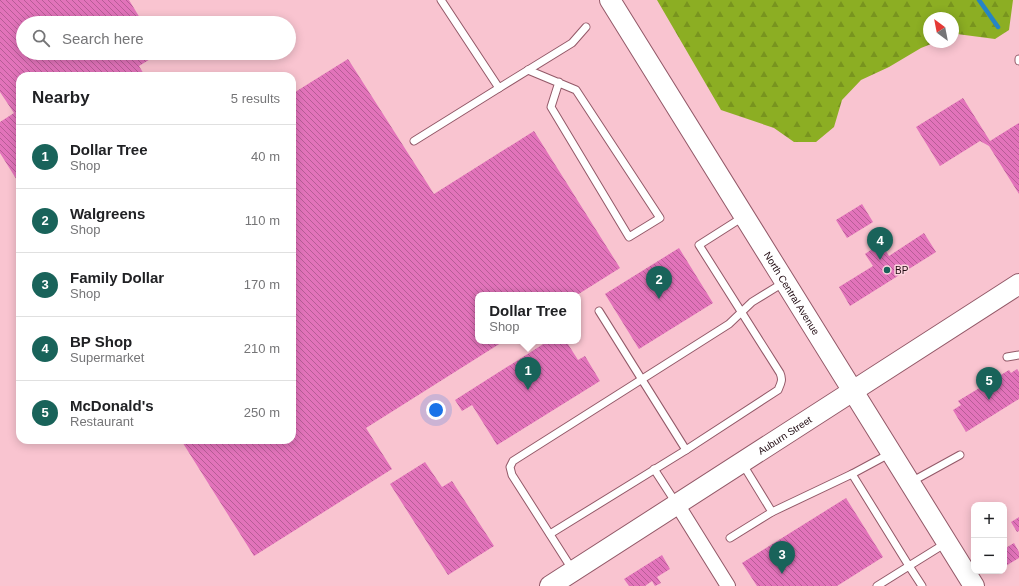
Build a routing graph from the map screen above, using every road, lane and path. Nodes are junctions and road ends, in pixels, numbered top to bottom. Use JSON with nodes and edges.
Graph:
{"nodes":[{"id":1,"x":441,"y":0,"type":"edge"},
{"id":2,"x":610,"y":0,"type":"edge"},
{"id":3,"x":586,"y":27,"type":"dead end"},
{"id":4,"x":528,"y":70,"type":"junction"},
{"id":5,"x":559,"y":82,"type":"junction"},
{"id":6,"x":499,"y":88,"type":"junction"},
{"id":7,"x":414,"y":141,"type":"dead end"},
{"id":8,"x":744,"y":216,"type":"junction"},
{"id":9,"x":785,"y":282,"type":"junction"},
{"id":10,"x":1019,"y":284,"type":"edge"},
{"id":11,"x":599,"y":311,"type":"dead end"},
{"id":12,"x":741,"y":313,"type":"junction"},
{"id":13,"x":1019,"y":355,"type":"edge"},
{"id":14,"x":1007,"y":357,"type":"dead end"},
{"id":15,"x":642,"y":380,"type":"junction"},
{"id":16,"x":852,"y":391,"type":"junction"},
{"id":17,"x":686,"y":450,"type":"junction"},
{"id":18,"x":891,"y":453,"type":"junction"},
{"id":19,"x":960,"y":455,"type":"dead end"},
{"id":20,"x":742,"y":463,"type":"junction"},
{"id":21,"x":654,"y":469,"type":"junction"},
{"id":22,"x":852,"y":474,"type":"junction"},
{"id":23,"x":909,"y":483,"type":"junction"},
{"id":24,"x":677,"y":504,"type":"junction"},
{"id":25,"x":772,"y":512,"type":"junction"},
{"id":26,"x":550,"y":534,"type":"junction"},
{"id":27,"x":730,"y":538,"type":"dead end"},
{"id":28,"x":947,"y":543,"type":"junction"},
{"id":29,"x":910,"y":566,"type":"junction"},
{"id":30,"x":574,"y":571,"type":"junction"},
{"id":31,"x":550,"y":586,"type":"edge"},
{"id":32,"x":728,"y":586,"type":"edge"},
{"id":33,"x":877,"y":586,"type":"edge"},
{"id":34,"x":922,"y":586,"type":"edge"},
{"id":35,"x":974,"y":586,"type":"edge"}],
"edges":[{"from":1,"to":6,"type":"lane"},
{"from":2,"to":8,"type":"main road","name":"North Central Avenue"},
{"from":3,"to":4,"type":"lane"},
{"from":4,"to":5,"type":"lane"},
{"from":4,"to":6,"type":"lane"},
{"from":5,"to":5,"type":"lane"},
{"from":6,"to":7,"type":"lane"},
{"from":8,"to":9,"type":"main road","name":"North Central Avenue"},
{"from":8,"to":12,"type":"lane"},
{"from":9,"to":12,"type":"lane"},
{"from":9,"to":16,"type":"main road","name":"North Central Avenue"},
{"from":10,"to":16,"type":"main road","name":"Auburn Street"},
{"from":11,"to":15,"type":"lane"},
{"from":12,"to":15,"type":"lane"},
{"from":12,"to":17,"type":"lane"},
{"from":13,"to":14,"type":"lane"},
{"from":15,"to":17,"type":"lane"},
{"from":15,"to":26,"type":"lane"},
{"from":16,"to":18,"type":"main road","name":"North Central Avenue"},
{"from":16,"to":20,"type":"main road","name":"Auburn Street"},
{"from":17,"to":21,"type":"lane"},
{"from":18,"to":22,"type":"lane"},
{"from":18,"to":23,"type":"main road","name":"North Central Avenue"},
{"from":19,"to":23,"type":"lane"},
{"from":20,"to":24,"type":"main road","name":"Auburn Street"},
{"from":20,"to":25,"type":"lane"},
{"from":21,"to":24,"type":"lane"},
{"from":21,"to":26,"type":"lane"},
{"from":22,"to":25,"type":"lane"},
{"from":22,"to":29,"type":"lane"},
{"from":23,"to":28,"type":"main road","name":"North Central Avenue"},
{"from":24,"to":30,"type":"main road","name":"Auburn Street"},
{"from":24,"to":32,"type":"street"},
{"from":25,"to":27,"type":"lane"},
{"from":26,"to":30,"type":"lane"},
{"from":28,"to":29,"type":"lane"},
{"from":28,"to":35,"type":"main road","name":"North Central Avenue"},
{"from":29,"to":33,"type":"lane"},
{"from":29,"to":34,"type":"lane"},
{"from":30,"to":31,"type":"main road","name":"Auburn Street"}]}
